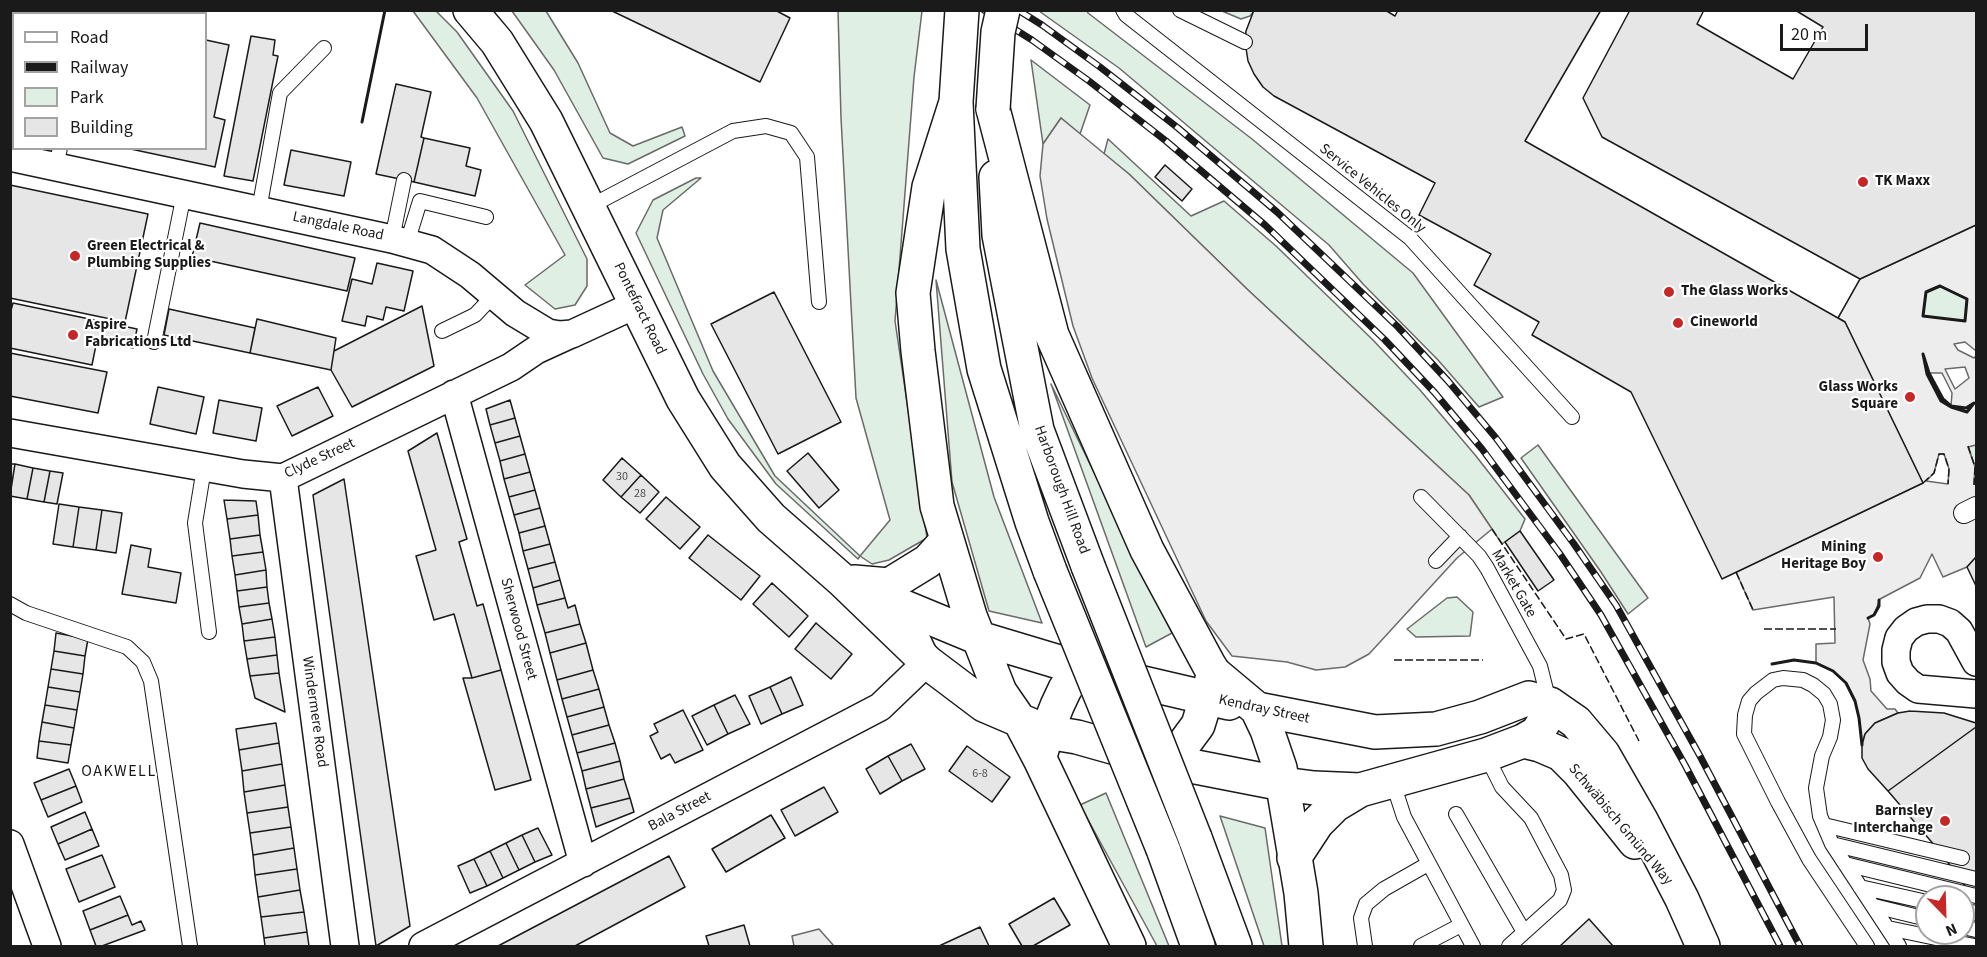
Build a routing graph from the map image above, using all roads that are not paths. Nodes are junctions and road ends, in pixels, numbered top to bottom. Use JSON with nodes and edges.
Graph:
{"nodes":[{"id":1,"x":470,"y":10,"type":"edge"},
{"id":2,"x":962,"y":10,"type":"edge"},
{"id":3,"x":1003,"y":10,"type":"edge"},
{"id":4,"x":1180,"y":10,"type":"edge"},
{"id":5,"x":1124,"y":13,"type":"edge"},
{"id":6,"x":1245,"y":42,"type":"dead end"},
{"id":7,"x":324,"y":48,"type":"dead end"},
{"id":8,"x":956,"y":102,"type":"junction"},
{"id":9,"x":993,"y":109,"type":"junction"},
{"id":10,"x":10,"y":157,"type":"edge"},
{"id":11,"x":58,"y":157,"type":"edge"},
{"id":12,"x":404,"y":180,"type":"dead end"},
{"id":13,"x":184,"y":194,"type":"junction"},
{"id":14,"x":589,"y":207,"type":"junction"},
{"id":15,"x":259,"y":210,"type":"junction"},
{"id":16,"x":486,"y":217,"type":"dead end"},
{"id":17,"x":400,"y":241,"type":"junction"},
{"id":18,"x":494,"y":295,"type":"junction"},
{"id":19,"x":819,"y":302,"type":"dead end"},
{"id":20,"x":637,"y":304,"type":"junction"},
{"id":21,"x":442,"y":331,"type":"dead end"},
{"id":22,"x":572,"y":334,"type":"junction"},
{"id":23,"x":154,"y":342,"type":"dead end"},
{"id":24,"x":454,"y":394,"type":"junction"},
{"id":25,"x":1572,"y":417,"type":"dead end"},
{"id":26,"x":10,"y":433,"type":"edge"},
{"id":27,"x":204,"y":468,"type":"junction"},
{"id":28,"x":283,"y":478,"type":"junction"},
{"id":29,"x":1421,"y":497,"type":"dead end"},
{"id":30,"x":1460,"y":536,"type":"junction"},
{"id":31,"x":947,"y":540,"type":"junction"},
{"id":32,"x":1436,"y":561,"type":"dead end"},
{"id":33,"x":843,"y":581,"type":"junction"},
{"id":34,"x":875,"y":596,"type":"junction"},
{"id":35,"x":10,"y":604,"type":"edge"},
{"id":36,"x":209,"y":632,"type":"dead end"},
{"id":37,"x":979,"y":638,"type":"junction"},
{"id":38,"x":927,"y":662,"type":"junction"},
{"id":39,"x":1977,"y":662,"type":"edge"},
{"id":40,"x":1079,"y":668,"type":"junction"},
{"id":41,"x":1211,"y":686,"type":"junction"},
{"id":42,"x":1977,"y":694,"type":"edge"},
{"id":43,"x":1550,"y":704,"type":"junction"},
{"id":44,"x":1257,"y":709,"type":"junction"},
{"id":45,"x":1344,"y":727,"type":"junction"},
{"id":46,"x":1035,"y":737,"type":"junction"},
{"id":47,"x":1522,"y":741,"type":"junction"},
{"id":48,"x":1486,"y":755,"type":"junction"},
{"id":49,"x":1155,"y":759,"type":"junction"},
{"id":50,"x":1392,"y":780,"type":"junction"},
{"id":51,"x":1282,"y":784,"type":"junction"},
{"id":52,"x":1360,"y":789,"type":"junction"},
{"id":53,"x":1456,"y":814,"type":"dead end"},
{"id":54,"x":1824,"y":825,"type":"junction"},
{"id":55,"x":10,"y":844,"type":"edge"},
{"id":56,"x":1832,"y":844,"type":"junction"},
{"id":57,"x":1294,"y":858,"type":"junction"},
{"id":58,"x":1962,"y":858,"type":"dead end"},
{"id":59,"x":583,"y":863,"type":"junction"},
{"id":60,"x":1428,"y":864,"type":"junction"},
{"id":61,"x":1845,"y":864,"type":"junction"},
{"id":62,"x":1977,"y":879,"type":"edge"},
{"id":63,"x":1860,"y":887,"type":"junction"},
{"id":64,"x":1977,"y":896,"type":"edge"},
{"id":65,"x":1682,"y":899,"type":"junction"},
{"id":66,"x":1915,"y":899,"type":"edge"},
{"id":67,"x":1874,"y":906,"type":"junction"},
{"id":68,"x":1915,"y":916,"type":"edge"},
{"id":69,"x":1461,"y":925,"type":"junction"},
{"id":70,"x":1888,"y":928,"type":"junction"},
{"id":71,"x":1524,"y":932,"type":"junction"},
{"id":72,"x":47,"y":946,"type":"edge"},
{"id":73,"x":190,"y":946,"type":"edge"},
{"id":74,"x":345,"y":946,"type":"edge"},
{"id":75,"x":423,"y":946,"type":"edge"},
{"id":76,"x":1129,"y":946,"type":"edge"},
{"id":77,"x":1198,"y":946,"type":"edge"},
{"id":78,"x":1235,"y":946,"type":"edge"},
{"id":79,"x":1306,"y":946,"type":"edge"},
{"id":80,"x":1365,"y":946,"type":"edge"},
{"id":81,"x":1420,"y":946,"type":"edge"},
{"id":82,"x":1473,"y":946,"type":"edge"},
{"id":83,"x":1509,"y":946,"type":"edge"},
{"id":84,"x":1703,"y":946,"type":"edge"},
{"id":85,"x":1867,"y":946,"type":"edge"},
{"id":86,"x":1901,"y":946,"type":"edge"},
{"id":87,"x":1974,"y":946,"type":"edge"}],
"edges":[{"from":1,"to":14,"type":"main road","name":"Pontefract Road"},
{"from":2,"to":8,"type":"main road"},
{"from":3,"to":9,"type":"main road","name":"Harborough Hill Road","bridge":true},
{"from":4,"to":6,"type":"lane"},
{"from":5,"to":25,"type":"lane","name":"Service Vehicles Only"},
{"from":7,"to":15,"type":"lane"},
{"from":8,"to":31,"type":"main road"},
{"from":8,"to":77,"type":"main road","bridge":true},
{"from":9,"to":41,"type":"main road"},
{"from":9,"to":78,"type":"main road","name":"Harborough Hill Road","bridge":true},
{"from":10,"to":11,"type":"street","name":"Langdale Road"},
{"from":11,"to":13,"type":"street","name":"Langdale Road"},
{"from":12,"to":17,"type":"lane"},
{"from":13,"to":15,"type":"street","name":"Langdale Road"},
{"from":13,"to":23,"type":"lane"},
{"from":14,"to":19,"type":"lane"},
{"from":14,"to":20,"type":"main road","name":"Pontefract Road"},
{"from":15,"to":17,"type":"street","name":"Langdale Road"},
{"from":16,"to":17,"type":"lane"},
{"from":17,"to":18,"type":"street","name":"Langdale Road"},
{"from":18,"to":21,"type":"lane"},
{"from":18,"to":22,"type":"street","name":"Langdale Road"},
{"from":20,"to":22,"type":"street"},
{"from":20,"to":33,"type":"main road","name":"Pontefract Road"},
{"from":22,"to":24,"type":"street","name":"Clyde Street"},
{"from":24,"to":28,"type":"street","name":"Clyde Street"},
{"from":24,"to":59,"type":"street","name":"Sherwood Street"},
{"from":26,"to":27,"type":"street","name":"Clyde Street"},
{"from":27,"to":28,"type":"street","name":"Clyde Street"},
{"from":27,"to":36,"type":"lane"},
{"from":28,"to":74,"type":"street","name":"Windermere Road"},
{"from":29,"to":30,"type":"lane","name":"Market Gate"},
{"from":30,"to":32,"type":"lane"},
{"from":30,"to":43,"type":"lane","name":"Market Gate"},
{"from":31,"to":33,"type":"main road"},
{"from":31,"to":37,"type":"main road"},
{"from":33,"to":34,"type":"main road","name":"Pontefract Road"},
{"from":33,"to":38,"type":"main road","name":"Pontefract Road"},
{"from":34,"to":37,"type":"main road","name":"Pontefract Road"},
{"from":34,"to":38,"type":"street","name":"Pontefract Road"},
{"from":35,"to":73,"type":"lane"},
{"from":37,"to":40,"type":"main road","name":"Kendray Street"},
{"from":37,"to":46,"type":"main road"},
{"from":38,"to":46,"type":"main road","name":"Pontefract Road"},
{"from":38,"to":59,"type":"street","name":"Bala Street"},
{"from":39,"to":42,"type":"street"},
{"from":40,"to":41,"type":"main road","name":"Kendray Street"},
{"from":40,"to":46,"type":"main road"},
{"from":41,"to":44,"type":"main road"},
{"from":41,"to":49,"type":"main road"},
{"from":43,"to":45,"type":"main road","name":"Kendray Street"},
{"from":43,"to":47,"type":"main road"},
{"from":43,"to":65,"type":"main road","name":"Schwäbisch Gmünd Way"},
{"from":44,"to":45,"type":"main road","name":"Kendray Street"},
{"from":44,"to":51,"type":"main road"},
{"from":45,"to":50,"type":"main road"},
{"from":46,"to":49,"type":"main road"},
{"from":46,"to":76,"type":"main road"},
{"from":47,"to":48,"type":"main road"},
{"from":47,"to":65,"type":"main road","name":"Schwäbisch Gmünd Way"},
{"from":48,"to":50,"type":"main road"},
{"from":48,"to":71,"type":"lane"},
{"from":49,"to":51,"type":"main road"},
{"from":50,"to":52,"type":"main road"},
{"from":50,"to":60,"type":"lane"},
{"from":51,"to":52,"type":"main road"},
{"from":51,"to":57,"type":"main road"},
{"from":52,"to":57,"type":"main road"},
{"from":53,"to":71,"type":"lane"},
{"from":54,"to":56,"type":"lane"},
{"from":54,"to":58,"type":"lane"},
{"from":54,"to":85,"type":"lane"},
{"from":55,"to":72,"type":"street"},
{"from":56,"to":61,"type":"lane"},
{"from":56,"to":62,"type":"lane"},
{"from":57,"to":79,"type":"main road"},
{"from":59,"to":75,"type":"street","name":"Bala Street"},
{"from":60,"to":69,"type":"lane"},
{"from":60,"to":80,"type":"lane"},
{"from":61,"to":63,"type":"lane"},
{"from":61,"to":64,"type":"lane"},
{"from":63,"to":66,"type":"lane"},
{"from":63,"to":67,"type":"lane"},
{"from":65,"to":84,"type":"main road","name":"Schwäbisch Gmünd Way"},
{"from":67,"to":68,"type":"lane"},
{"from":67,"to":70,"type":"lane"},
{"from":69,"to":81,"type":"lane"},
{"from":69,"to":82,"type":"lane"},
{"from":70,"to":86,"type":"lane"},
{"from":70,"to":87,"type":"lane"},
{"from":71,"to":83,"type":"lane"}]}
